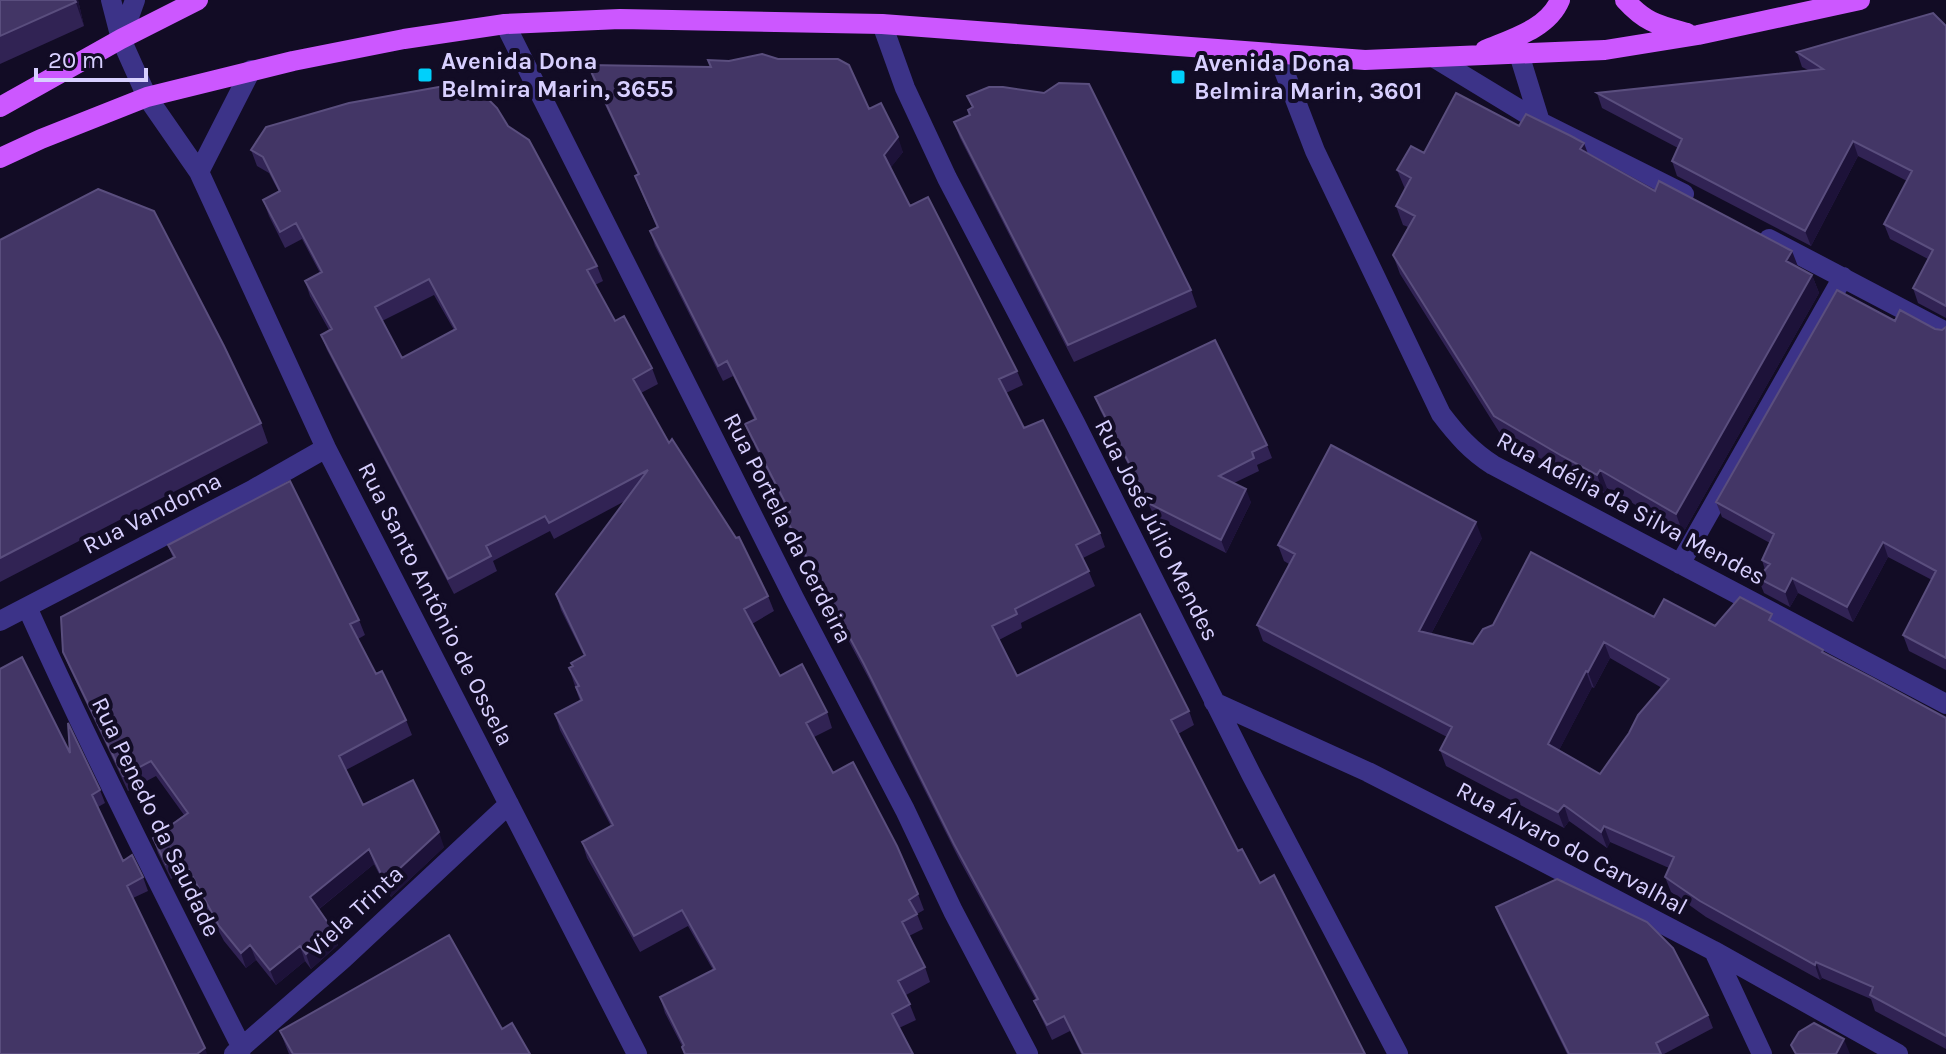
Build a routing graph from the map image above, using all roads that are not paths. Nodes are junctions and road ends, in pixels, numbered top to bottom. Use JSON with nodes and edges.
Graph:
{"nodes":[{"id":1,"x":111,"y":0,"type":"edge"},
{"id":2,"x":135,"y":0,"type":"edge"},
{"id":3,"x":198,"y":0,"type":"edge"},
{"id":4,"x":1560,"y":0,"type":"edge"},
{"id":5,"x":1625,"y":0,"type":"edge"},
{"id":6,"x":1860,"y":0,"type":"edge"},
{"id":7,"x":505,"y":24,"type":"junction"},
{"id":8,"x":882,"y":24,"type":"junction"},
{"id":9,"x":1698,"y":35,"type":"junction"},
{"id":10,"x":121,"y":39,"type":"junction"},
{"id":11,"x":1519,"y":54,"type":"junction"},
{"id":12,"x":1278,"y":55,"type":"junction"},
{"id":13,"x":1474,"y":55,"type":"junction"},
{"id":14,"x":1433,"y":57,"type":"junction"},
{"id":15,"x":251,"y":70,"type":"junction"},
{"id":16,"x":147,"y":97,"type":"junction"},
{"id":17,"x":0,"y":107,"type":"edge"},
{"id":18,"x":1540,"y":122,"type":"junction"},
{"id":19,"x":0,"y":158,"type":"edge"},
{"id":20,"x":199,"y":172,"type":"junction"},
{"id":21,"x":1695,"y":200,"type":"edge"},
{"id":22,"x":1749,"y":228,"type":"edge"},
{"id":23,"x":1843,"y":277,"type":"junction"},
{"id":24,"x":1946,"y":332,"type":"edge"},
{"id":25,"x":326,"y":448,"type":"junction"},
{"id":26,"x":1680,"y":564,"type":"junction"},
{"id":27,"x":27,"y":607,"type":"junction"},
{"id":28,"x":0,"y":621,"type":"edge"},
{"id":29,"x":1214,"y":702,"type":"junction"},
{"id":30,"x":1946,"y":704,"type":"edge"},
{"id":31,"x":509,"y":804,"type":"junction"},
{"id":32,"x":1714,"y":951,"type":"junction"},
{"id":33,"x":238,"y":1051,"type":"edge"},
{"id":34,"x":637,"y":1054,"type":"edge"},
{"id":35,"x":1028,"y":1054,"type":"edge"},
{"id":36,"x":1398,"y":1054,"type":"edge"},
{"id":37,"x":1762,"y":1054,"type":"edge"},
{"id":38,"x":1898,"y":1054,"type":"edge"}],
"edges":[{"from":1,"to":10,"type":"street","name":"Rua Santo Antônio de Ossela"},
{"from":2,"to":10,"type":"street"},
{"from":3,"to":10,"type":"main road"},
{"from":4,"to":13,"type":"main road"},
{"from":5,"to":9,"type":"main road"},
{"from":6,"to":9,"type":"main road"},
{"from":7,"to":8,"type":"main road"},
{"from":7,"to":15,"type":"main road"},
{"from":7,"to":35,"type":"street","name":"Rua Portela da Cerdeira"},
{"from":8,"to":12,"type":"main road"},
{"from":8,"to":29,"type":"street","name":"Rua José Júlio Mendes"},
{"from":9,"to":11,"type":"main road"},
{"from":10,"to":16,"type":"street","name":"Rua Santo Antônio de Ossela"},
{"from":10,"to":17,"type":"main road"},
{"from":11,"to":13,"type":"main road"},
{"from":11,"to":18,"type":"street"},
{"from":12,"to":14,"type":"main road"},
{"from":12,"to":26,"type":"street","name":"Rua Adélia da Silva Mendes"},
{"from":13,"to":14,"type":"main road"},
{"from":14,"to":18,"type":"street"},
{"from":15,"to":16,"type":"main road"},
{"from":15,"to":20,"type":"street"},
{"from":16,"to":19,"type":"main road"},
{"from":16,"to":20,"type":"street","name":"Rua Santo Antônio de Ossela"},
{"from":18,"to":21,"type":"street"},
{"from":20,"to":25,"type":"street","name":"Rua Santo Antônio de Ossela"},
{"from":22,"to":23,"type":"street"},
{"from":23,"to":24,"type":"street"},
{"from":23,"to":26,"type":"street"},
{"from":25,"to":27,"type":"street","name":"Rua Vandoma"},
{"from":25,"to":31,"type":"street","name":"Rua Santo Antônio de Ossela"},
{"from":26,"to":30,"type":"street","name":"Rua Adélia da Silva Mendes"},
{"from":27,"to":28,"type":"street","name":"Rua Vandoma"},
{"from":27,"to":33,"type":"street","name":"Rua Penedo da Saudade"},
{"from":29,"to":32,"type":"street","name":"Rua Álvaro do Carvalhal"},
{"from":29,"to":36,"type":"street","name":"Rua José Júlio Mendes"},
{"from":31,"to":33,"type":"street","name":"Viela Trinta"},
{"from":31,"to":34,"type":"street","name":"Rua Santo Antônio de Ossela"},
{"from":32,"to":37,"type":"street"},
{"from":32,"to":38,"type":"street","name":"Rua Álvaro do Carvalhal"}]}
